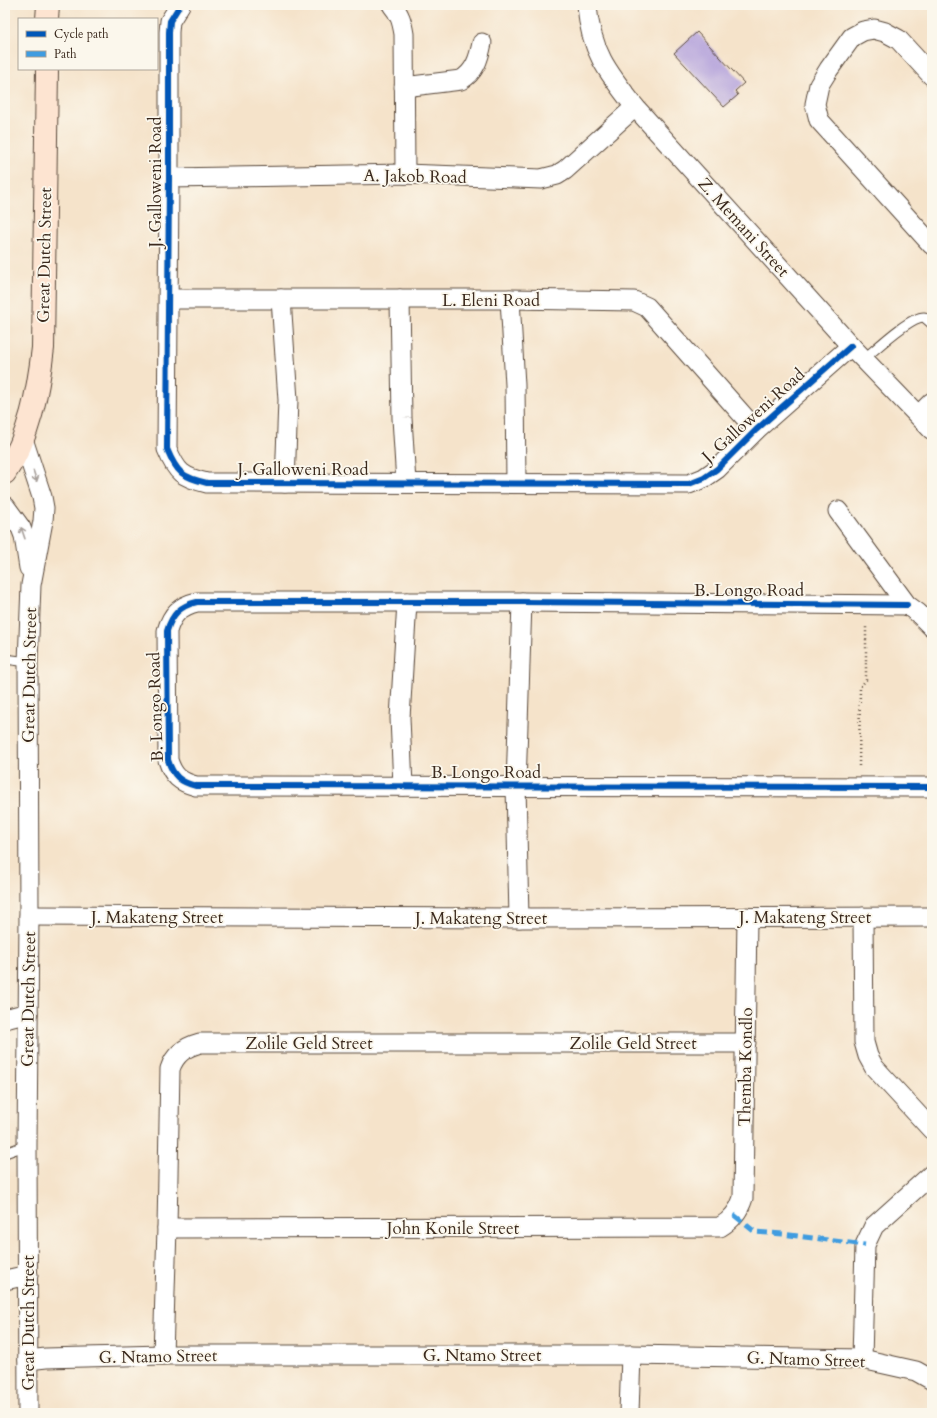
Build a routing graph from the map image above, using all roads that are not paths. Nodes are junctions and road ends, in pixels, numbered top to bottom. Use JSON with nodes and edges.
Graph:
{"nodes":[{"id":1,"x":48,"y":5,"type":"edge"},
{"id":2,"x":180,"y":5,"type":"edge"},
{"id":3,"x":392,"y":5,"type":"edge"},
{"id":4,"x":587,"y":5,"type":"edge"},
{"id":5,"x":47,"y":18,"type":"edge"},
{"id":6,"x":482,"y":43,"type":"dead end"},
{"id":7,"x":47,"y":70,"type":"edge"},
{"id":8,"x":932,"y":76,"type":"edge"},
{"id":9,"x":404,"y":88,"type":"junction"},
{"id":10,"x":635,"y":107,"type":"junction"},
{"id":11,"x":405,"y":174,"type":"junction"},
{"id":12,"x":169,"y":178,"type":"junction"},
{"id":13,"x":932,"y":246,"type":"edge"},
{"id":14,"x":169,"y":299,"type":"junction"},
{"id":15,"x":281,"y":299,"type":"junction"},
{"id":16,"x":400,"y":299,"type":"junction"},
{"id":17,"x":510,"y":299,"type":"junction"},
{"id":18,"x":932,"y":324,"type":"edge"},
{"id":19,"x":858,"y":352,"type":"junction"},
{"id":20,"x":926,"y":409,"type":"edge"},
{"id":21,"x":756,"y":430,"type":"junction"},
{"id":22,"x":932,"y":430,"type":"edge"},
{"id":23,"x":23,"y":439,"type":"junction"},
{"id":24,"x":5,"y":473,"type":"edge"},
{"id":25,"x":285,"y":483,"type":"junction"},
{"id":26,"x":406,"y":483,"type":"junction"},
{"id":27,"x":516,"y":483,"type":"junction"},
{"id":28,"x":5,"y":506,"type":"edge"},
{"id":29,"x":838,"y":511,"type":"dead end"},
{"id":30,"x":31,"y":586,"type":"junction"},
{"id":31,"x":407,"y":602,"type":"junction"},
{"id":32,"x":522,"y":602,"type":"junction"},
{"id":33,"x":907,"y":605,"type":"junction"},
{"id":34,"x":932,"y":627,"type":"edge"},
{"id":35,"x":5,"y":659,"type":"edge"},
{"id":36,"x":28,"y":662,"type":"junction"},
{"id":37,"x":402,"y":786,"type":"junction"},
{"id":38,"x":516,"y":786,"type":"junction"},
{"id":39,"x":932,"y":787,"type":"edge"},
{"id":40,"x":29,"y":916,"type":"junction"},
{"id":41,"x":747,"y":917,"type":"junction"},
{"id":42,"x":863,"y":917,"type":"junction"},
{"id":43,"x":932,"y":917,"type":"edge"},
{"id":44,"x":519,"y":918,"type":"junction"},
{"id":45,"x":28,"y":1013,"type":"junction"},
{"id":46,"x":5,"y":1019,"type":"edge"},
{"id":47,"x":746,"y":1043,"type":"junction"},
{"id":48,"x":932,"y":1130,"type":"edge"},
{"id":49,"x":27,"y":1145,"type":"junction"},
{"id":50,"x":5,"y":1153,"type":"edge"},
{"id":51,"x":932,"y":1174,"type":"edge"},
{"id":52,"x":734,"y":1215,"type":"joint"},
{"id":53,"x":168,"y":1228,"type":"junction"},
{"id":54,"x":28,"y":1275,"type":"junction"},
{"id":55,"x":5,"y":1280,"type":"edge"},
{"id":56,"x":163,"y":1355,"type":"junction"},
{"id":57,"x":631,"y":1355,"type":"junction"},
{"id":58,"x":862,"y":1358,"type":"junction"},
{"id":59,"x":28,"y":1360,"type":"junction"},
{"id":60,"x":932,"y":1380,"type":"edge"},
{"id":61,"x":28,"y":1413,"type":"edge"},
{"id":62,"x":629,"y":1413,"type":"edge"}],
"edges":[{"from":1,"to":5,"type":"street"},
{"from":2,"to":12,"type":"street","name":"J. Galloweni Road"},
{"from":3,"to":9,"type":"street"},
{"from":4,"to":10,"type":"street","name":"Z. Memani Street"},
{"from":6,"to":9,"type":"street"},
{"from":7,"to":23,"type":"street","name":"Great Dutch Street"},
{"from":8,"to":13,"type":"street"},
{"from":9,"to":11,"type":"street"},
{"from":10,"to":11,"type":"street","name":"A. Jakob Road"},
{"from":10,"to":19,"type":"street","name":"Z. Memani Street"},
{"from":11,"to":12,"type":"street","name":"A. Jakob Road"},
{"from":12,"to":14,"type":"street","name":"J. Galloweni Road"},
{"from":14,"to":15,"type":"street","name":"L. Eleni Road"},
{"from":14,"to":25,"type":"street","name":"J. Galloweni Road"},
{"from":15,"to":16,"type":"street","name":"L. Eleni Road"},
{"from":15,"to":25,"type":"street"},
{"from":16,"to":17,"type":"street","name":"L. Eleni Road"},
{"from":16,"to":26,"type":"street"},
{"from":17,"to":21,"type":"street","name":"L. Eleni Road"},
{"from":17,"to":27,"type":"street"},
{"from":18,"to":19,"type":"lane"},
{"from":19,"to":20,"type":"street","name":"Z. Memani Street"},
{"from":19,"to":21,"type":"street","name":"J. Galloweni Road"},
{"from":20,"to":22,"type":"street","name":"Z. Memani Street"},
{"from":21,"to":27,"type":"street","name":"J. Galloweni Road"},
{"from":23,"to":24,"type":"street","name":"Great Dutch Street"},
{"from":23,"to":30,"type":"street","name":"Great Dutch Street","one_way":true},
{"from":25,"to":26,"type":"street","name":"J. Galloweni Road"},
{"from":26,"to":27,"type":"street","name":"J. Galloweni Road"},
{"from":30,"to":28,"type":"street","name":"Great Dutch Street","one_way":true},
{"from":29,"to":33,"type":"street"},
{"from":30,"to":36,"type":"street","name":"Great Dutch Street"},
{"from":31,"to":32,"type":"street","name":"B. Longo Road"},
{"from":31,"to":37,"type":"street"},
{"from":31,"to":37,"type":"street","name":"B. Longo Road"},
{"from":32,"to":33,"type":"street","name":"B. Longo Road"},
{"from":32,"to":38,"type":"street"},
{"from":33,"to":34,"type":"street"},
{"from":35,"to":36,"type":"lane"},
{"from":36,"to":40,"type":"street","name":"Great Dutch Street"},
{"from":37,"to":38,"type":"street","name":"B. Longo Road"},
{"from":38,"to":39,"type":"street","name":"B. Longo Road"},
{"from":38,"to":44,"type":"street"},
{"from":40,"to":44,"type":"street","name":"J. Makateng Street"},
{"from":40,"to":45,"type":"street","name":"Great Dutch Street"},
{"from":41,"to":42,"type":"street","name":"J. Makateng Street"},
{"from":41,"to":44,"type":"street","name":"J. Makateng Street"},
{"from":41,"to":47,"type":"street","name":"Themba Kondlo"},
{"from":42,"to":43,"type":"street","name":"J. Makateng Street"},
{"from":42,"to":48,"type":"street"},
{"from":45,"to":46,"type":"street"},
{"from":45,"to":49,"type":"street","name":"Great Dutch Street"},
{"from":47,"to":52,"type":"street","name":"Themba Kondlo"},
{"from":47,"to":53,"type":"street","name":"Zolile Geld Street"},
{"from":49,"to":50,"type":"lane"},
{"from":49,"to":54,"type":"street","name":"Great Dutch Street"},
{"from":51,"to":58,"type":"street"},
{"from":52,"to":53,"type":"street","name":"John Konile Street"},
{"from":53,"to":56,"type":"street","name":"Zolile Geld Street"},
{"from":54,"to":55,"type":"street"},
{"from":54,"to":59,"type":"street","name":"Great Dutch Street"},
{"from":56,"to":57,"type":"street","name":"G. Ntamo Street"},
{"from":56,"to":59,"type":"street","name":"G. Ntamo Street"},
{"from":57,"to":58,"type":"street","name":"G. Ntamo Street"},
{"from":57,"to":62,"type":"street"},
{"from":58,"to":60,"type":"street","name":"G. Ntamo Street"},
{"from":59,"to":61,"type":"street","name":"Great Dutch Street"}]}
